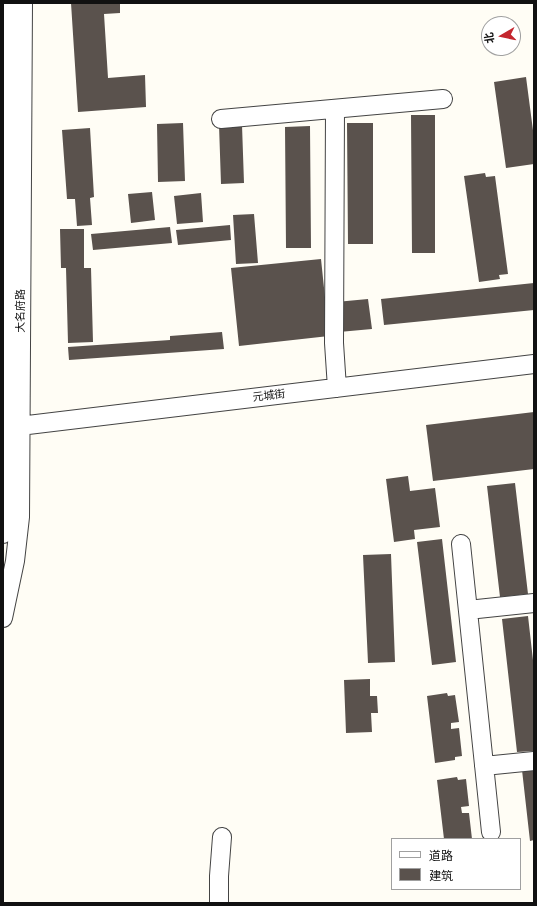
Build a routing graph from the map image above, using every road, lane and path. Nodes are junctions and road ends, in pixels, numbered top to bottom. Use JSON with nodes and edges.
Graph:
{"nodes":[{"id":1,"x":8,"y":3,"type":"edge"},
{"id":2,"x":23,"y":3,"type":"edge"},
{"id":3,"x":443,"y":99,"type":"dead end"},
{"id":4,"x":335,"y":109,"type":"junction"},
{"id":5,"x":222,"y":119,"type":"dead end"},
{"id":6,"x":534,"y":364,"type":"edge"},
{"id":7,"x":337,"y":388,"type":"junction"},
{"id":8,"x":10,"y":427,"type":"edge"},
{"id":9,"x":3,"y":534,"type":"edge"},
{"id":10,"x":461,"y":544,"type":"dead end"},
{"id":11,"x":534,"y":603,"type":"edge"},
{"id":12,"x":468,"y":610,"type":"junction"},
{"id":13,"x":3,"y":618,"type":"edge"},
{"id":14,"x":534,"y":761,"type":"edge"},
{"id":15,"x":484,"y":766,"type":"junction"},
{"id":16,"x":491,"y":832,"type":"dead end"},
{"id":17,"x":222,"y":837,"type":"dead end"},
{"id":18,"x":219,"y":903,"type":"edge"}],
"edges":[{"from":1,"to":8,"type":"street","name":"大名府路"},
{"from":2,"to":8,"type":"street","name":"大名府路"},
{"from":3,"to":4,"type":"street"},
{"from":4,"to":5,"type":"street"},
{"from":4,"to":7,"type":"street"},
{"from":6,"to":7,"type":"street","name":"元城街"},
{"from":7,"to":8,"type":"street","name":"元城街"},
{"from":8,"to":9,"type":"street","name":"大名府路"},
{"from":8,"to":13,"type":"street","name":"大名府路"},
{"from":10,"to":12,"type":"street"},
{"from":11,"to":12,"type":"street"},
{"from":12,"to":15,"type":"street"},
{"from":14,"to":15,"type":"street"},
{"from":15,"to":16,"type":"street"},
{"from":17,"to":18,"type":"street"}]}
